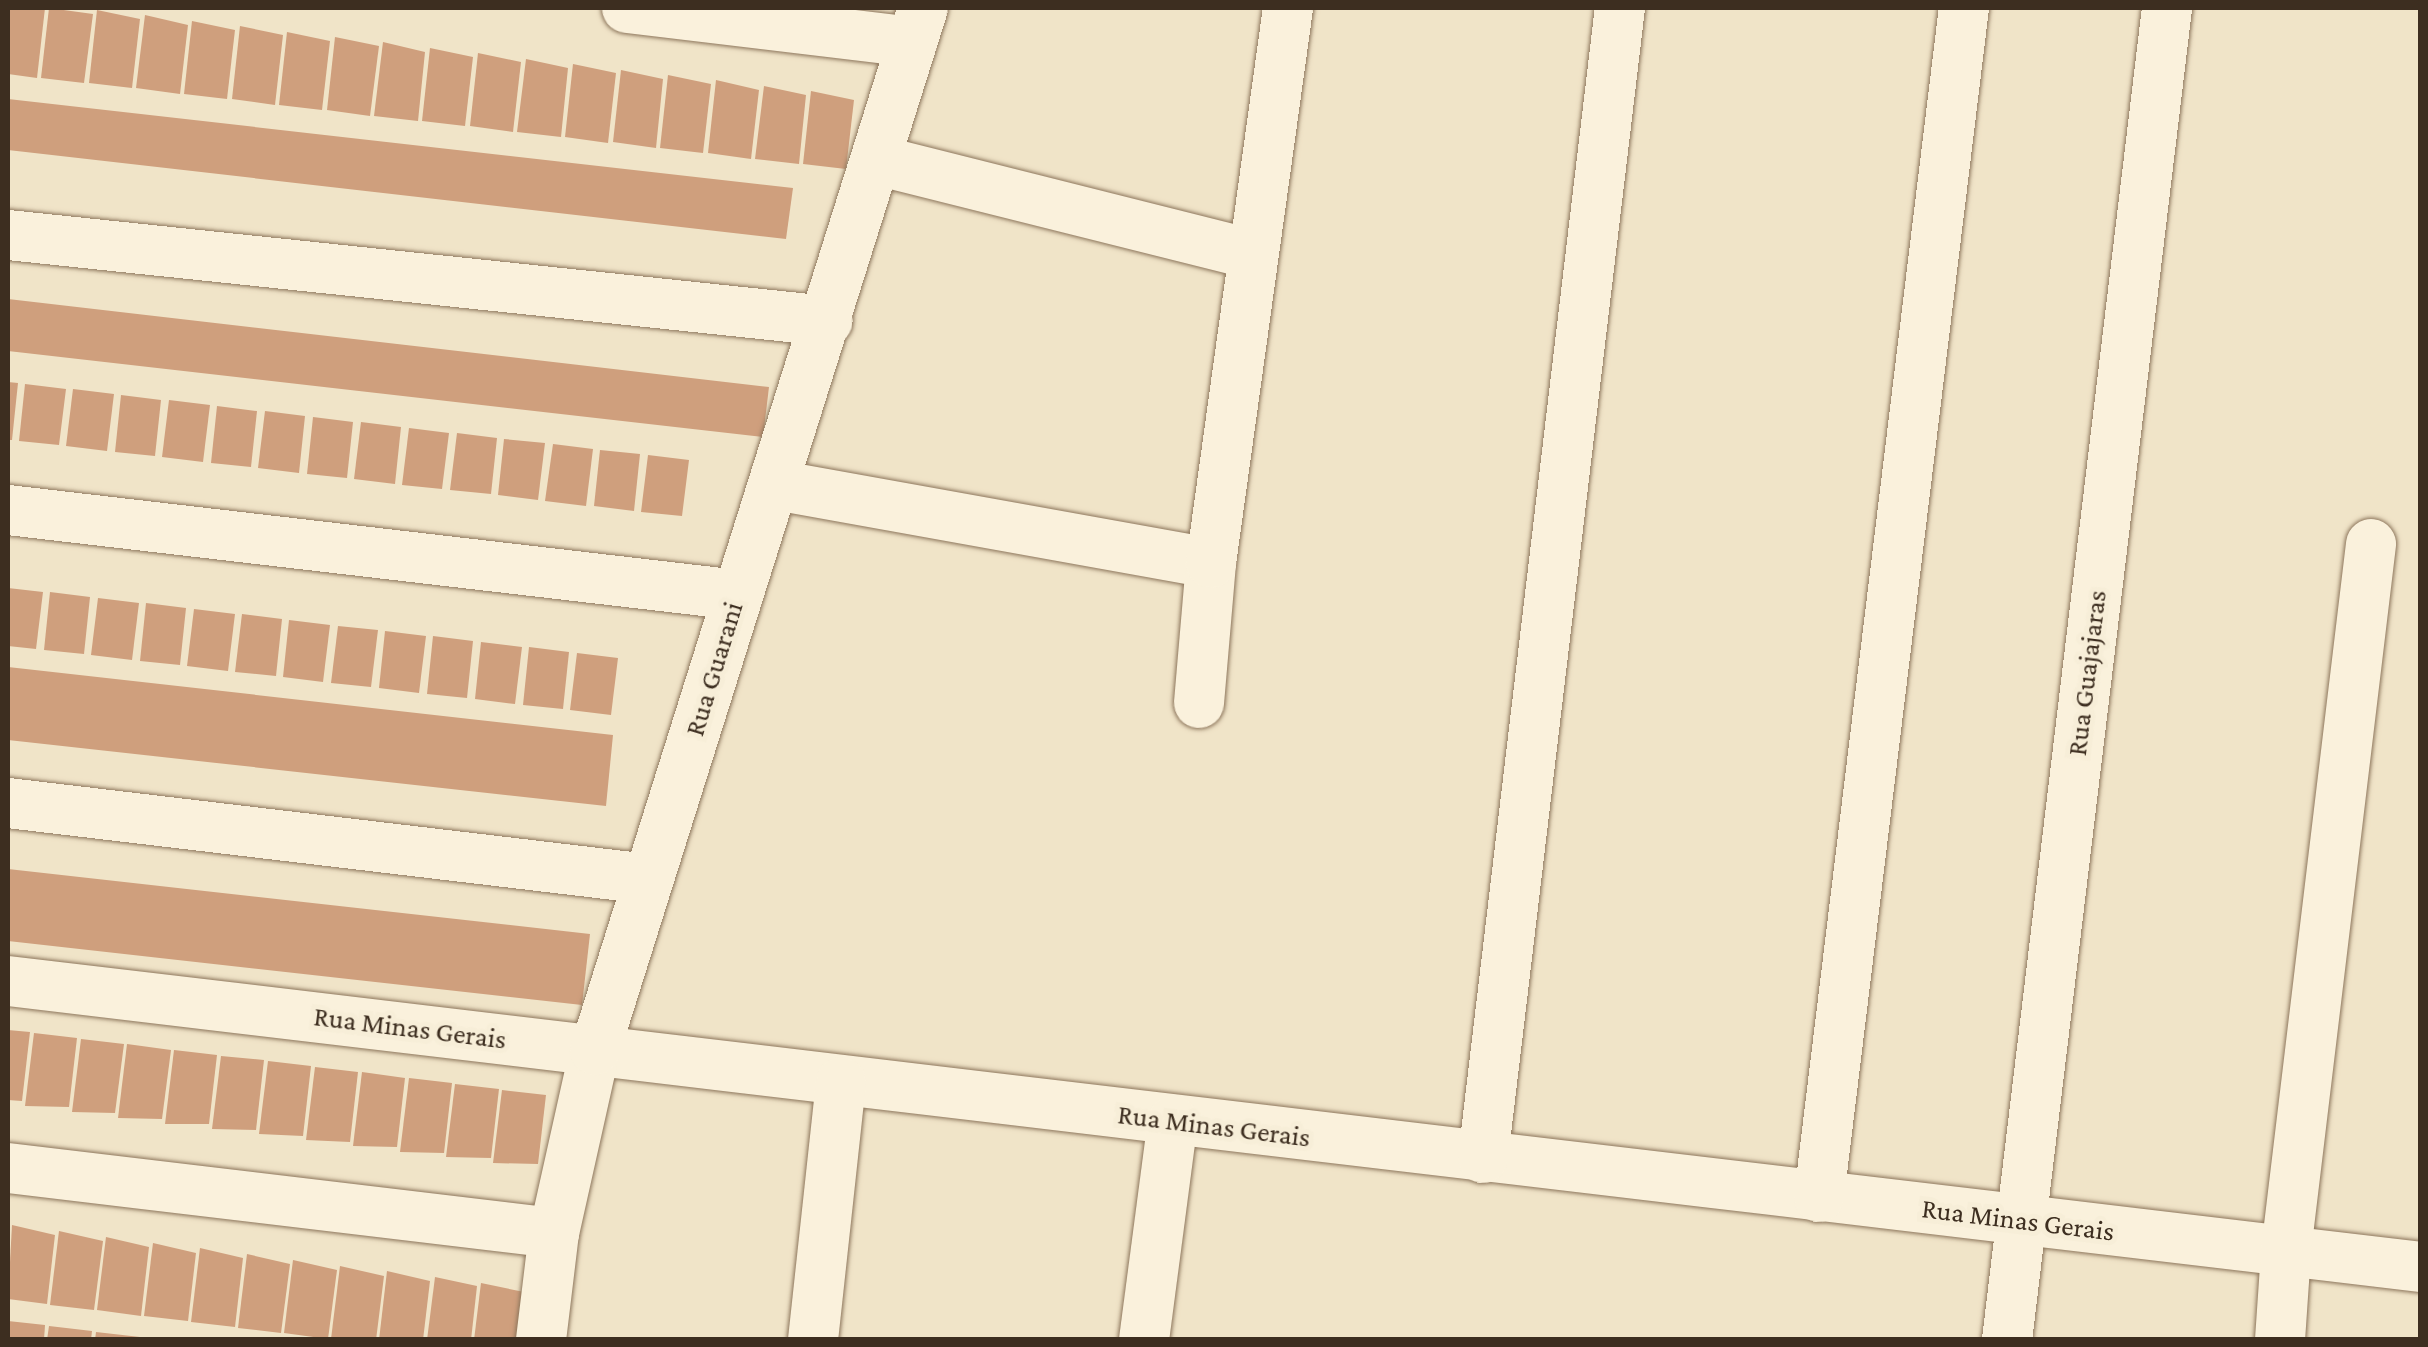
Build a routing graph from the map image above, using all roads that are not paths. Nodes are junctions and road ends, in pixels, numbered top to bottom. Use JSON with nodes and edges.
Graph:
{"nodes":[{"id":1,"x":626,"y":8,"type":"edge"},
{"id":2,"x":1288,"y":8,"type":"edge"},
{"id":3,"x":1620,"y":8,"type":"edge"},
{"id":4,"x":1964,"y":8,"type":"edge"},
{"id":5,"x":2167,"y":8,"type":"edge"},
{"id":6,"x":918,"y":24,"type":"edge"},
{"id":7,"x":877,"y":160,"type":"junction"},
{"id":8,"x":8,"y":235,"type":"edge"},
{"id":9,"x":1251,"y":254,"type":"junction"},
{"id":10,"x":827,"y":322,"type":"junction"},
{"id":11,"x":776,"y":485,"type":"junction"},
{"id":12,"x":8,"y":510,"type":"edge"},
{"id":13,"x":2371,"y":544,"type":"dead end"},
{"id":14,"x":1211,"y":563,"type":"junction"},
{"id":15,"x":738,"y":595,"type":"junction"},
{"id":16,"x":1199,"y":703,"type":"dead end"},
{"id":17,"x":8,"y":803,"type":"edge"},
{"id":18,"x":648,"y":879,"type":"junction"},
{"id":19,"x":8,"y":982,"type":"edge"},
{"id":20,"x":595,"y":1050,"type":"junction"},
{"id":21,"x":841,"y":1083,"type":"junction"},
{"id":22,"x":1173,"y":1121,"type":"junction"},
{"id":23,"x":1483,"y":1158,"type":"junction"},
{"id":24,"x":8,"y":1168,"type":"edge"},
{"id":25,"x":1818,"y":1197,"type":"junction"},
{"id":26,"x":2020,"y":1221,"type":"junction"},
{"id":27,"x":554,"y":1234,"type":"junction"},
{"id":28,"x":2286,"y":1251,"type":"junction"},
{"id":29,"x":2420,"y":1267,"type":"edge"},
{"id":30,"x":541,"y":1340,"type":"edge"},
{"id":31,"x":813,"y":1340,"type":"edge"},
{"id":32,"x":1144,"y":1340,"type":"edge"},
{"id":33,"x":2006,"y":1340,"type":"edge"},
{"id":34,"x":2280,"y":1340,"type":"edge"}],
"edges":[{"from":1,"to":6,"type":"street"},
{"from":2,"to":9,"type":"street"},
{"from":3,"to":23,"type":"street"},
{"from":4,"to":25,"type":"street"},
{"from":5,"to":26,"type":"street","name":"Rua Guajajaras"},
{"from":6,"to":7,"type":"street","name":"Rua Guarani"},
{"from":7,"to":9,"type":"street"},
{"from":7,"to":10,"type":"street","name":"Rua Guarani"},
{"from":8,"to":10,"type":"street"},
{"from":9,"to":14,"type":"street"},
{"from":10,"to":11,"type":"street","name":"Rua Guarani"},
{"from":11,"to":14,"type":"street"},
{"from":11,"to":15,"type":"street","name":"Rua Guarani"},
{"from":12,"to":15,"type":"street"},
{"from":13,"to":28,"type":"street"},
{"from":14,"to":16,"type":"street"},
{"from":15,"to":18,"type":"street","name":"Rua Guarani"},
{"from":17,"to":18,"type":"street"},
{"from":18,"to":20,"type":"street","name":"Rua Guarani"},
{"from":19,"to":20,"type":"street","name":"Rua Minas Gerais"},
{"from":20,"to":21,"type":"street","name":"Rua Minas Gerais"},
{"from":20,"to":27,"type":"street","name":"Rua Guarani"},
{"from":21,"to":22,"type":"street","name":"Rua Minas Gerais"},
{"from":21,"to":31,"type":"street"},
{"from":22,"to":23,"type":"street","name":"Rua Minas Gerais"},
{"from":22,"to":32,"type":"street"},
{"from":23,"to":25,"type":"street","name":"Rua Minas Gerais"},
{"from":24,"to":27,"type":"street"},
{"from":25,"to":26,"type":"street","name":"Rua Minas Gerais"},
{"from":26,"to":28,"type":"street","name":"Rua Minas Gerais"},
{"from":26,"to":33,"type":"street","name":"Rua Guajajaras"},
{"from":27,"to":30,"type":"street","name":"Rua Guarani"},
{"from":28,"to":29,"type":"street","name":"Rua Minas Gerais"},
{"from":28,"to":34,"type":"street"}]}
